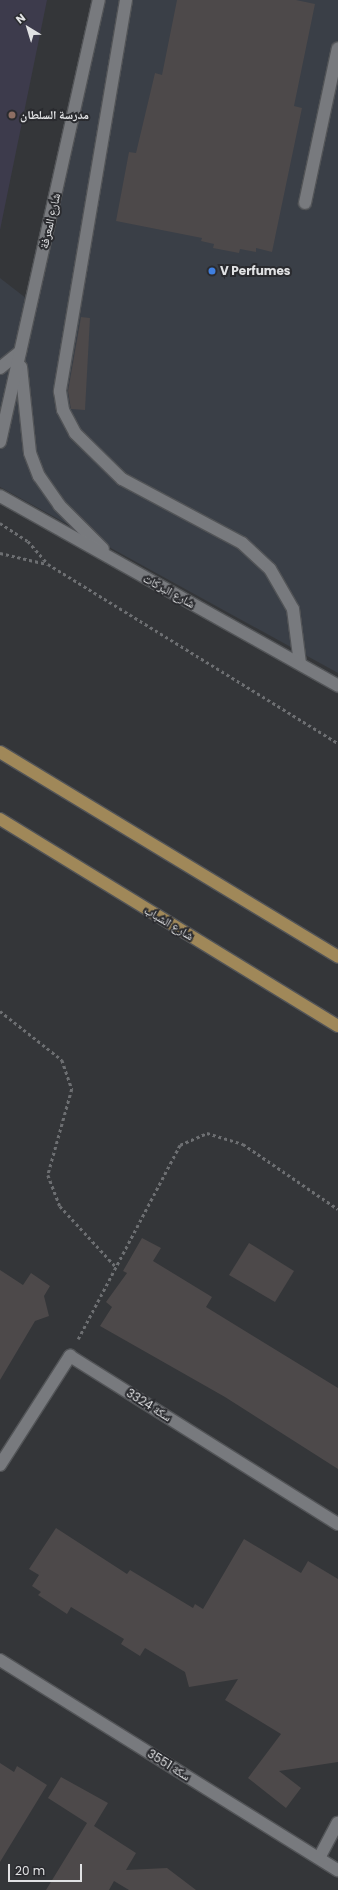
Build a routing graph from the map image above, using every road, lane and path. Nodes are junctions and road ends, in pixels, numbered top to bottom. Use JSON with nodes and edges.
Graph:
{"nodes":[{"id":1,"x":99,"y":0,"type":"edge"},
{"id":2,"x":126,"y":0,"type":"edge"},
{"id":3,"x":338,"y":48,"type":"edge"},
{"id":4,"x":305,"y":204,"type":"dead end"},
{"id":5,"x":20,"y":352,"type":"junction"},
{"id":6,"x":0,"y":368,"type":"edge"},
{"id":7,"x":0,"y":442,"type":"edge"},
{"id":8,"x":0,"y":496,"type":"edge"},
{"id":9,"x":0,"y":523,"type":"edge"},
{"id":10,"x":0,"y":553,"type":"edge"},
{"id":11,"x":114,"y":560,"type":"junction"},
{"id":12,"x":48,"y":564,"type":"junction"},
{"id":13,"x":300,"y":664,"type":"junction"},
{"id":14,"x":336,"y":682,"type":"edge"},
{"id":15,"x":338,"y":743,"type":"edge"},
{"id":16,"x":0,"y":752,"type":"edge"},
{"id":17,"x":0,"y":819,"type":"edge"},
{"id":18,"x":338,"y":957,"type":"edge"},
{"id":19,"x":0,"y":1011,"type":"edge"},
{"id":20,"x":338,"y":1026,"type":"edge"},
{"id":21,"x":338,"y":1209,"type":"edge"},
{"id":22,"x":116,"y":1267,"type":"junction"},
{"id":23,"x":70,"y":1356,"type":"junction"},
{"id":24,"x":0,"y":1465,"type":"edge"},
{"id":25,"x":338,"y":1524,"type":"edge"},
{"id":26,"x":0,"y":1660,"type":"edge"},
{"id":27,"x":338,"y":1823,"type":"edge"},
{"id":28,"x":319,"y":1858,"type":"junction"},
{"id":29,"x":338,"y":1870,"type":"edge"}],
"edges":[{"from":1,"to":5,"type":"street","name":"شارع المعرفة"},
{"from":2,"to":13,"type":"street"},
{"from":3,"to":4,"type":"street"},
{"from":5,"to":6,"type":"street"},
{"from":5,"to":7,"type":"street","name":"شارع المعرفة"},
{"from":5,"to":11,"type":"street"},
{"from":8,"to":11,"type":"street","name":"شارع البركات"},
{"from":9,"to":12,"type":"path"},
{"from":10,"to":12,"type":"path"},
{"from":11,"to":13,"type":"street","name":"شارع البركات"},
{"from":12,"to":15,"type":"path"},
{"from":13,"to":14,"type":"street","name":"شارع البركات"},
{"from":16,"to":18,"type":"main road"},
{"from":17,"to":20,"type":"main road","name":"شارع الشباب"},
{"from":19,"to":22,"type":"path"},
{"from":21,"to":22,"type":"path"},
{"from":22,"to":23,"type":"path"},
{"from":23,"to":24,"type":"street"},
{"from":23,"to":25,"type":"street","name":"سكة 3324"},
{"from":26,"to":28,"type":"street","name":"سكة 3551"},
{"from":27,"to":28,"type":"street"},
{"from":28,"to":29,"type":"street","name":"سكة 3551"}]}
